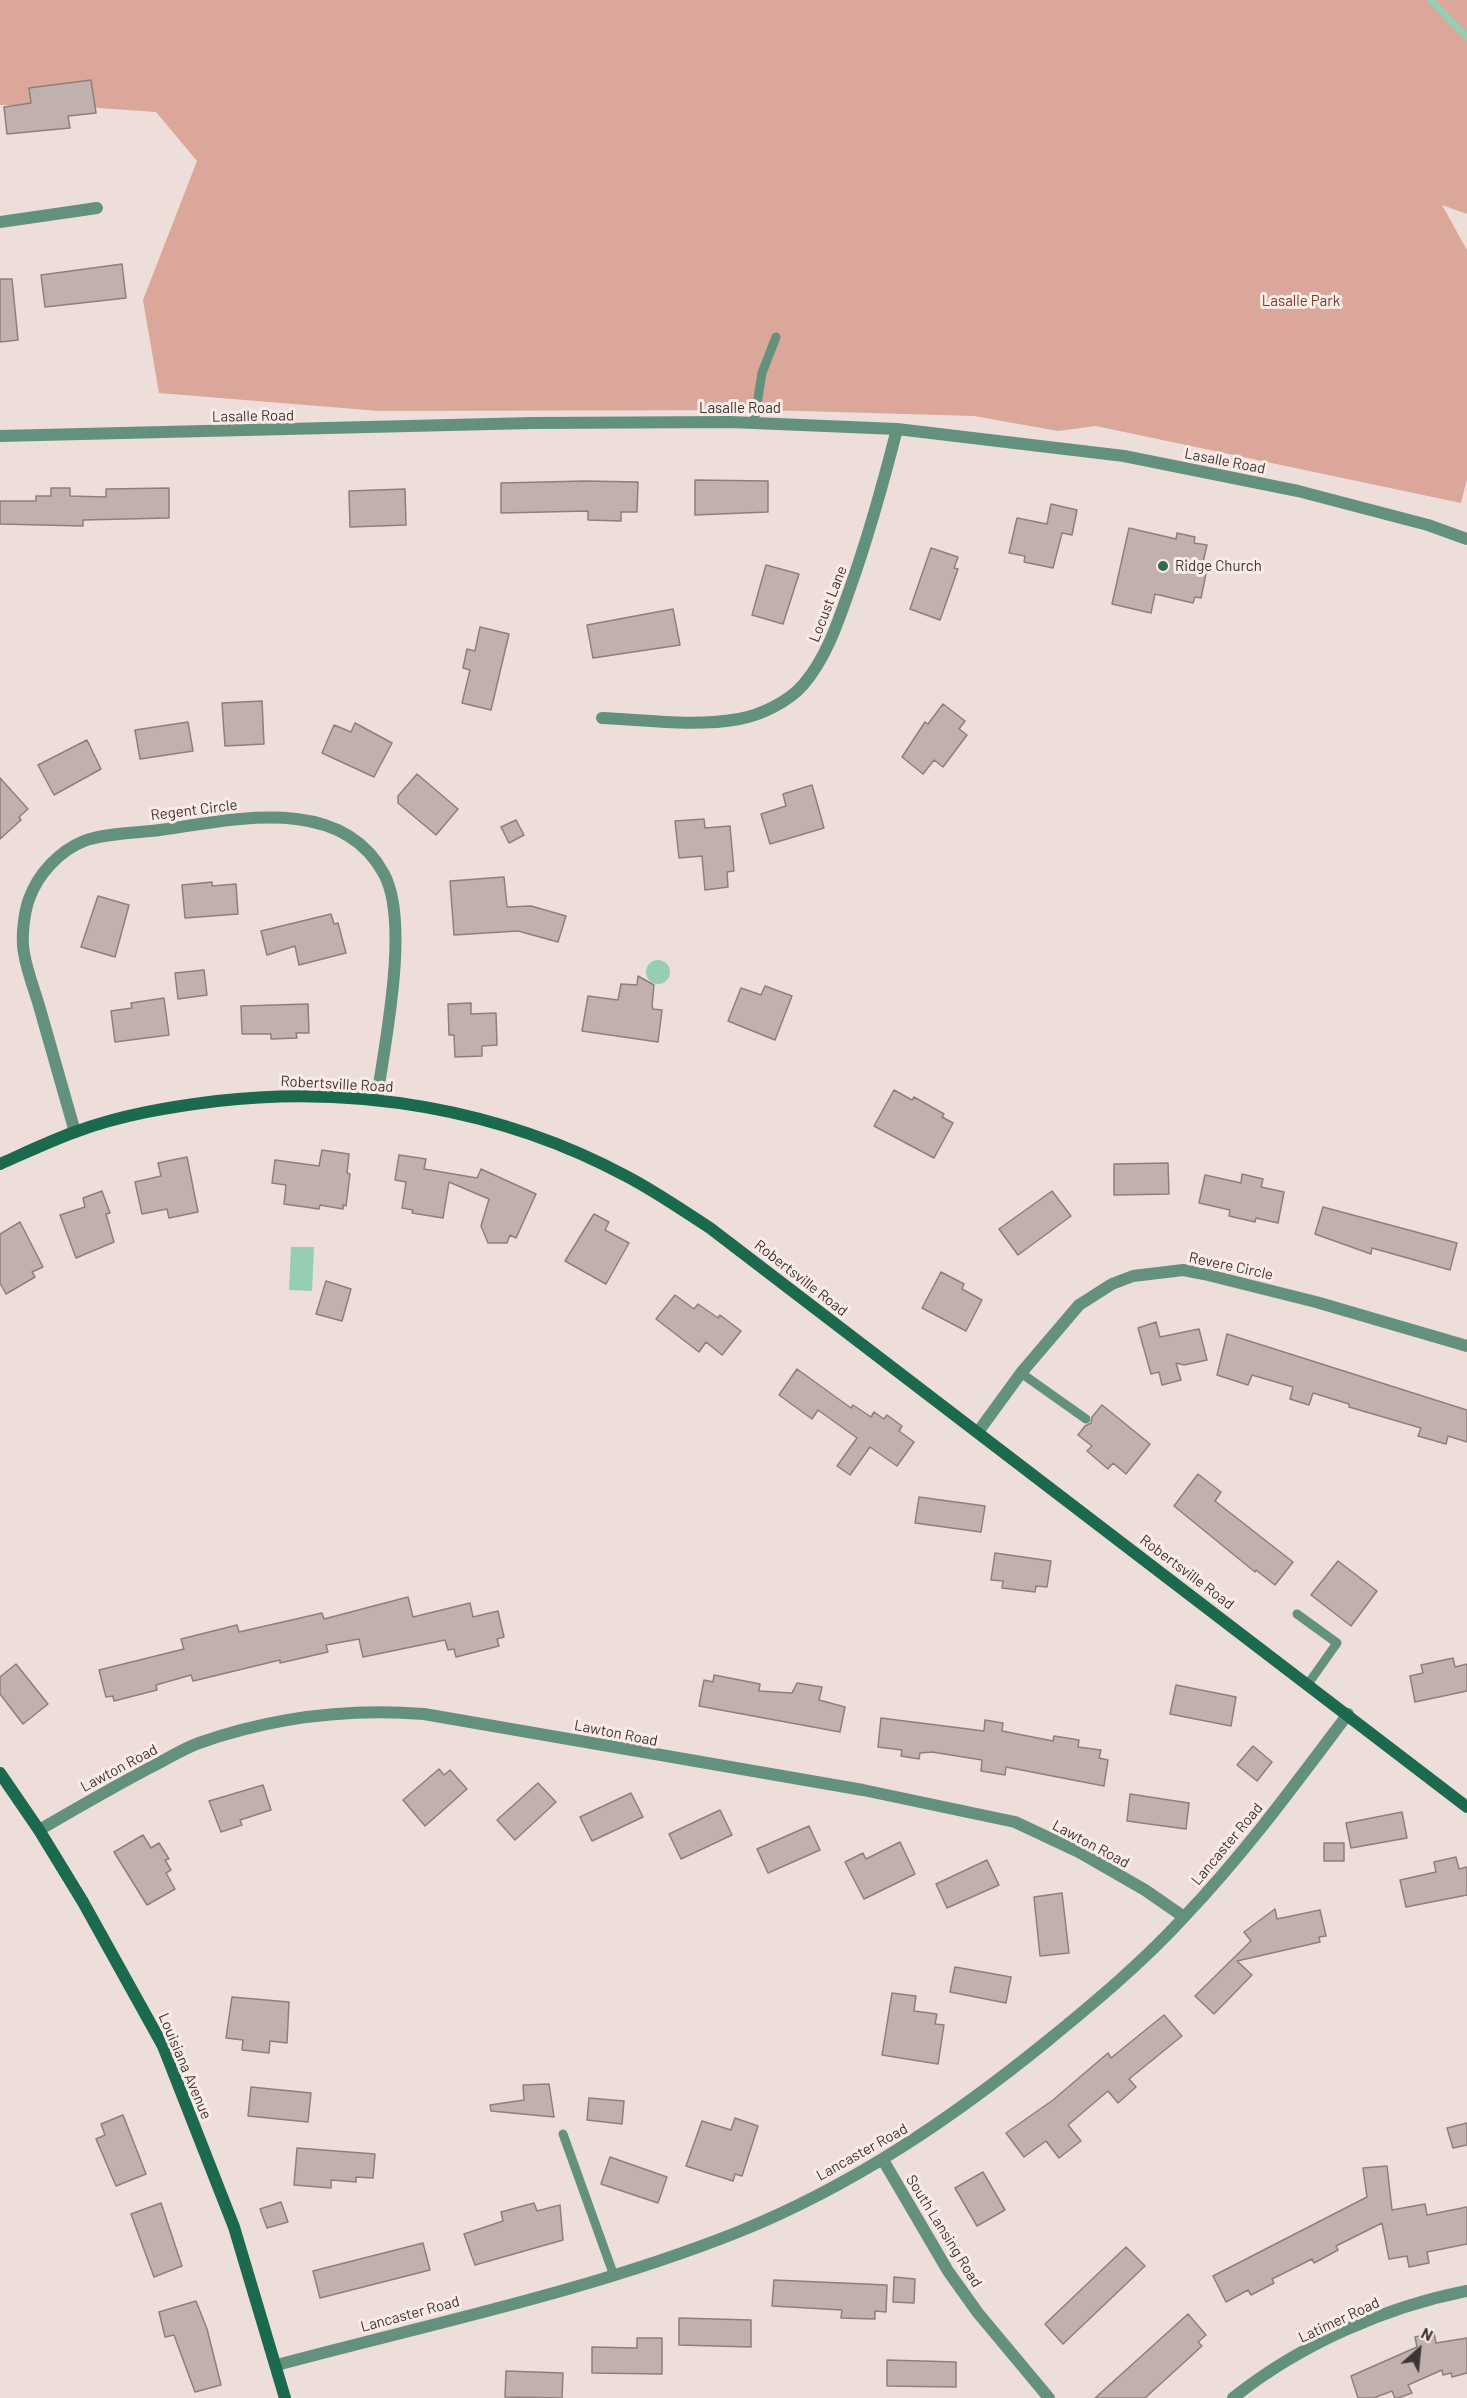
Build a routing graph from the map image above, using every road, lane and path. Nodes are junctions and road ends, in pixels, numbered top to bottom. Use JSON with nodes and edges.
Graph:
{"nodes":[{"id":1,"x":97,"y":208,"type":"dead end"},
{"id":2,"x":0,"y":222,"type":"edge"},
{"id":3,"x":776,"y":337,"type":"dead end"},
{"id":4,"x":754,"y":423,"type":"junction"},
{"id":5,"x":897,"y":429,"type":"junction"},
{"id":6,"x":0,"y":436,"type":"edge"},
{"id":7,"x":1467,"y":539,"type":"edge"},
{"id":8,"x":602,"y":718,"type":"dead end"},
{"id":9,"x":377,"y":1098,"type":"junction"},
{"id":10,"x":75,"y":1132,"type":"junction"},
{"id":11,"x":0,"y":1164,"type":"edge"},
{"id":12,"x":1467,"y":1346,"type":"edge"},
{"id":13,"x":1021,"y":1373,"type":"junction"},
{"id":14,"x":1086,"y":1419,"type":"dead end"},
{"id":15,"x":978,"y":1432,"type":"junction"},
{"id":16,"x":1297,"y":1614,"type":"dead end"},
{"id":17,"x":1308,"y":1683,"type":"junction"},
{"id":18,"x":1348,"y":1714,"type":"junction"},
{"id":19,"x":0,"y":1773,"type":"edge"},
{"id":20,"x":1467,"y":1807,"type":"edge"},
{"id":21,"x":39,"y":1830,"type":"junction"},
{"id":22,"x":1184,"y":1917,"type":"junction"},
{"id":23,"x":563,"y":2134,"type":"dead end"},
{"id":24,"x":884,"y":2160,"type":"junction"},
{"id":25,"x":613,"y":2273,"type":"junction"},
{"id":26,"x":1467,"y":2291,"type":"edge"},
{"id":27,"x":277,"y":2365,"type":"junction"},
{"id":28,"x":285,"y":2398,"type":"edge"},
{"id":29,"x":1049,"y":2398,"type":"edge"},
{"id":30,"x":1233,"y":2398,"type":"edge"}],
"edges":[{"from":1,"to":2,"type":"street"},
{"from":3,"to":4,"type":"lane"},
{"from":4,"to":5,"type":"street","name":"Lasalle Road"},
{"from":4,"to":6,"type":"street","name":"Lasalle Road"},
{"from":5,"to":7,"type":"street","name":"Lasalle Road"},
{"from":5,"to":8,"type":"street","name":"Locust Lane"},
{"from":9,"to":10,"type":"street","name":"Robertsville Road"},
{"from":9,"to":10,"type":"street","name":"Regent Circle"},
{"from":9,"to":15,"type":"street","name":"Robertsville Road"},
{"from":10,"to":11,"type":"street","name":"Robertsville Road"},
{"from":12,"to":13,"type":"street","name":"Revere Circle"},
{"from":13,"to":14,"type":"lane"},
{"from":13,"to":15,"type":"street","name":"Revere Circle"},
{"from":15,"to":17,"type":"street","name":"Robertsville Road"},
{"from":16,"to":17,"type":"lane"},
{"from":17,"to":18,"type":"street","name":"Robertsville Road"},
{"from":18,"to":20,"type":"street","name":"Robertsville Road"},
{"from":18,"to":22,"type":"street","name":"Lancaster Road"},
{"from":19,"to":21,"type":"street","name":"Louisiana Avenue"},
{"from":21,"to":22,"type":"street","name":"Lawton Road"},
{"from":21,"to":27,"type":"street","name":"Louisiana Avenue"},
{"from":22,"to":24,"type":"street","name":"Lancaster Road"},
{"from":23,"to":25,"type":"lane"},
{"from":24,"to":25,"type":"street","name":"Lancaster Road"},
{"from":24,"to":29,"type":"street","name":"South Lansing Road"},
{"from":25,"to":27,"type":"street","name":"Lancaster Road"},
{"from":26,"to":30,"type":"street","name":"Latimer Road"},
{"from":27,"to":28,"type":"street","name":"Louisiana Avenue"}]}
